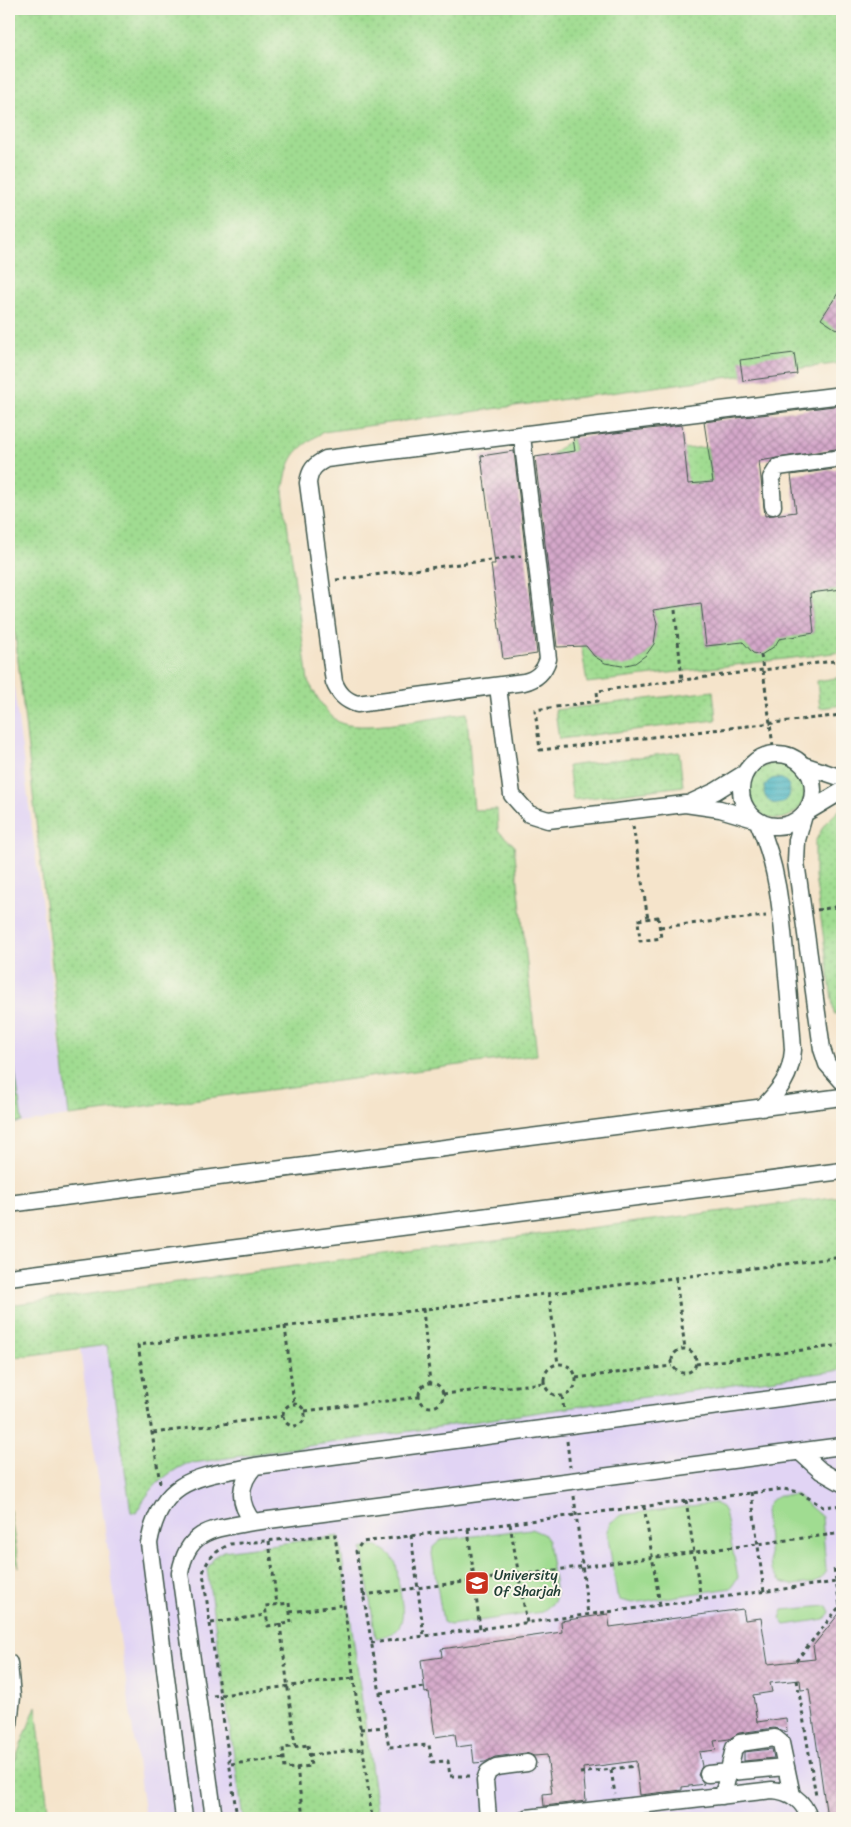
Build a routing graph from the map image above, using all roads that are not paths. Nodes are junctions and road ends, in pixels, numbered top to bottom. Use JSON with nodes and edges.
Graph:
{"nodes":[{"id":1,"x":842,"y":396,"type":"edge"},
{"id":2,"x":522,"y":436,"type":"junction"},
{"id":3,"x":842,"y":458,"type":"edge"},
{"id":4,"x":774,"y":506,"type":"dead end"},
{"id":5,"x":498,"y":686,"type":"junction"},
{"id":6,"x":803,"y":765,"type":"junction"},
{"id":7,"x":745,"y":773,"type":"junction"},
{"id":8,"x":842,"y":778,"type":"edge"},
{"id":9,"x":842,"y":791,"type":"edge"},
{"id":10,"x":686,"y":804,"type":"junction"},
{"id":11,"x":805,"y":814,"type":"junction"},
{"id":12,"x":756,"y":820,"type":"junction"},
{"id":13,"x":812,"y":981,"type":"junction"},
{"id":14,"x":788,"y":984,"type":"junction"},
{"id":15,"x":842,"y":1081,"type":"edge"},
{"id":16,"x":842,"y":1097,"type":"edge"},
{"id":17,"x":762,"y":1108,"type":"junction"},
{"id":18,"x":842,"y":1171,"type":"edge"},
{"id":19,"x":9,"y":1204,"type":"edge"},
{"id":20,"x":9,"y":1277,"type":"edge"},
{"id":21,"x":842,"y":1390,"type":"edge"},
{"id":22,"x":842,"y":1446,"type":"edge"},
{"id":23,"x":800,"y":1452,"type":"junction"},
{"id":24,"x":255,"y":1466,"type":"junction"},
{"id":25,"x":842,"y":1483,"type":"edge"},
{"id":26,"x":253,"y":1522,"type":"junction"},
{"id":27,"x":9,"y":1663,"type":"edge"},
{"id":28,"x":9,"y":1724,"type":"edge"},
{"id":29,"x":527,"y":1763,"type":"dead end"},
{"id":30,"x":785,"y":1767,"type":"junction"},
{"id":31,"x":727,"y":1772,"type":"junction"},
{"id":32,"x":708,"y":1774,"type":"dead end"},
{"id":33,"x":792,"y":1795,"type":"junction"},
{"id":34,"x":724,"y":1796,"type":"junction"},
{"id":35,"x":184,"y":1818,"type":"edge"},
{"id":36,"x":214,"y":1818,"type":"edge"},
{"id":37,"x":488,"y":1818,"type":"edge"},
{"id":38,"x":527,"y":1818,"type":"edge"},
{"id":39,"x":809,"y":1818,"type":"edge"}],
"edges":[{"from":1,"to":2,"type":"street"},
{"from":2,"to":5,"type":"street"},
{"from":2,"to":5,"type":"street"},
{"from":3,"to":4,"type":"street"},
{"from":5,"to":10,"type":"street"},
{"from":6,"to":7,"type":"street"},
{"from":6,"to":8,"type":"street"},
{"from":6,"to":11,"type":"street"},
{"from":7,"to":10,"type":"street"},
{"from":7,"to":12,"type":"street"},
{"from":9,"to":11,"type":"street"},
{"from":10,"to":12,"type":"street"},
{"from":11,"to":12,"type":"street"},
{"from":11,"to":13,"type":"street"},
{"from":12,"to":14,"type":"street"},
{"from":13,"to":14,"type":"street"},
{"from":13,"to":15,"type":"street"},
{"from":14,"to":17,"type":"street"},
{"from":16,"to":17,"type":"street"},
{"from":17,"to":19,"type":"street"},
{"from":18,"to":20,"type":"street"},
{"from":21,"to":24,"type":"street"},
{"from":22,"to":23,"type":"street"},
{"from":23,"to":25,"type":"street"},
{"from":23,"to":26,"type":"street"},
{"from":24,"to":26,"type":"street"},
{"from":24,"to":35,"type":"street"},
{"from":26,"to":36,"type":"street"},
{"from":27,"to":28,"type":"street"},
{"from":29,"to":37,"type":"street"},
{"from":30,"to":31,"type":"street"},
{"from":30,"to":31,"type":"street"},
{"from":30,"to":33,"type":"street"},
{"from":31,"to":32,"type":"street"},
{"from":31,"to":34,"type":"street"},
{"from":33,"to":34,"type":"street"},
{"from":33,"to":39,"type":"street"},
{"from":34,"to":38,"type":"street"}]}
